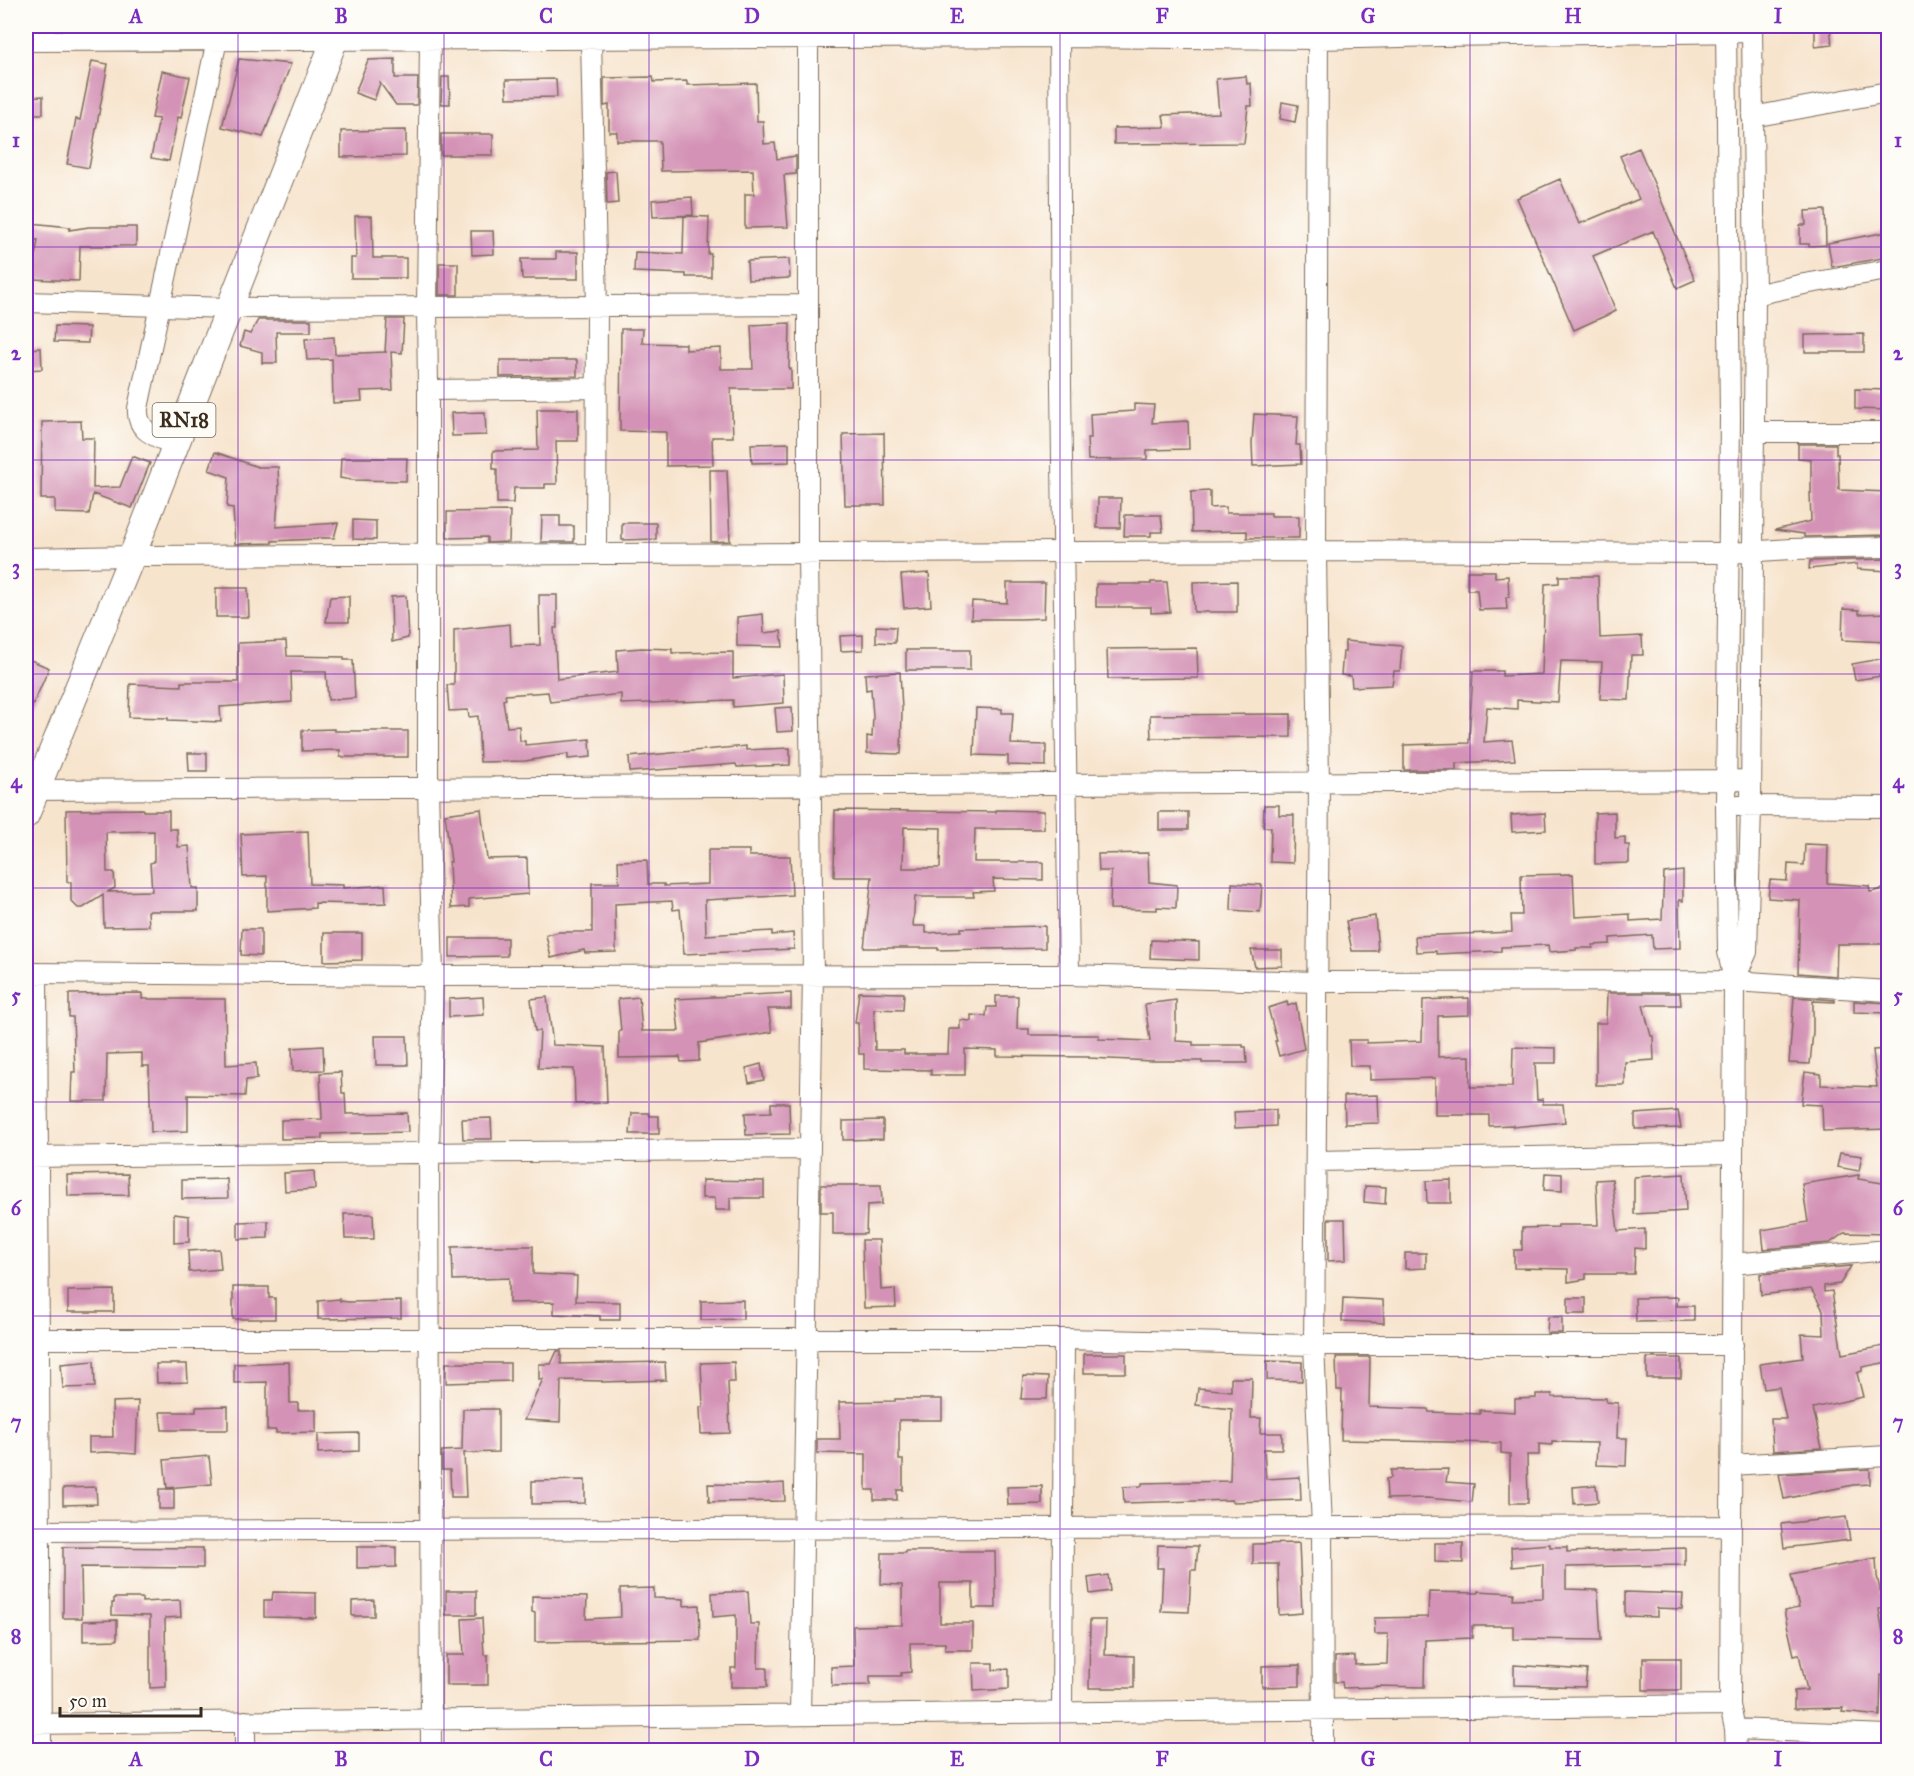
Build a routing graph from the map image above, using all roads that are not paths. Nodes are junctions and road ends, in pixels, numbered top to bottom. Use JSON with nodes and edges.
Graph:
{"nodes":[{"id":1,"x":1752,"y":28,"type":"edge"},
{"id":2,"x":1726,"y":29,"type":"edge"},
{"id":3,"x":1059,"y":31,"type":"edge"},
{"id":4,"x":1441,"y":31,"type":"edge"},
{"id":5,"x":808,"y":32,"type":"edge"},
{"id":6,"x":1318,"y":32,"type":"edge"},
{"id":7,"x":218,"y":33,"type":"edge"},
{"id":8,"x":338,"y":33,"type":"edge"},
{"id":9,"x":591,"y":39,"type":"junction"},
{"id":10,"x":430,"y":40,"type":"junction"},
{"id":11,"x":26,"y":41,"type":"edge"},
{"id":12,"x":1888,"y":92,"type":"edge"},
{"id":13,"x":1752,"y":117,"type":"junction"},
{"id":14,"x":1888,"y":270,"type":"edge"},
{"id":15,"x":1755,"y":295,"type":"junction"},
{"id":16,"x":26,"y":302,"type":"edge"},
{"id":17,"x":807,"y":305,"type":"junction"},
{"id":18,"x":161,"y":306,"type":"junction"},
{"id":19,"x":427,"y":307,"type":"junction"},
{"id":20,"x":597,"y":307,"type":"junction"},
{"id":21,"x":230,"y":308,"type":"junction"},
{"id":22,"x":596,"y":388,"type":"junction"},
{"id":23,"x":428,"y":390,"type":"junction"},
{"id":24,"x":1754,"y":432,"type":"junction"},
{"id":25,"x":1888,"y":432,"type":"edge"},
{"id":26,"x":174,"y":445,"type":"junction"},
{"id":27,"x":1888,"y":547,"type":"edge"},
{"id":28,"x":1316,"y":551,"type":"junction"},
{"id":29,"x":1063,"y":552,"type":"junction"},
{"id":30,"x":1753,"y":552,"type":"junction"},
{"id":31,"x":808,"y":553,"type":"junction"},
{"id":32,"x":1730,"y":553,"type":"junction"},
{"id":33,"x":596,"y":554,"type":"junction"},
{"id":34,"x":428,"y":555,"type":"junction"},
{"id":35,"x":132,"y":556,"type":"junction"},
{"id":36,"x":26,"y":558,"type":"edge"},
{"id":37,"x":1726,"y":779,"type":"junction"},
{"id":38,"x":1751,"y":780,"type":"junction"},
{"id":39,"x":1319,"y":784,"type":"junction"},
{"id":40,"x":1066,"y":785,"type":"junction"},
{"id":41,"x":810,"y":787,"type":"junction"},
{"id":42,"x":428,"y":788,"type":"junction"},
{"id":43,"x":30,"y":790,"type":"edge"},
{"id":44,"x":1726,"y":806,"type":"junction"},
{"id":45,"x":1751,"y":807,"type":"junction"},
{"id":46,"x":1888,"y":807,"type":"edge"},
{"id":47,"x":26,"y":814,"type":"edge"},
{"id":48,"x":31,"y":973,"type":"edge"},
{"id":49,"x":813,"y":975,"type":"junction"},
{"id":50,"x":1069,"y":975,"type":"junction"},
{"id":51,"x":433,"y":976,"type":"junction"},
{"id":52,"x":1734,"y":981,"type":"junction"},
{"id":53,"x":1318,"y":982,"type":"junction"},
{"id":54,"x":1888,"y":991,"type":"edge"},
{"id":55,"x":810,"y":1149,"type":"junction"},
{"id":56,"x":429,"y":1153,"type":"junction"},
{"id":57,"x":1732,"y":1153,"type":"junction"},
{"id":58,"x":32,"y":1157,"type":"edge"},
{"id":59,"x":1316,"y":1161,"type":"junction"},
{"id":60,"x":1888,"y":1250,"type":"edge"},
{"id":61,"x":1732,"y":1264,"type":"junction"},
{"id":62,"x":32,"y":1339,"type":"edge"},
{"id":63,"x":430,"y":1339,"type":"junction"},
{"id":64,"x":806,"y":1339,"type":"junction"},
{"id":65,"x":1064,"y":1339,"type":"junction"},
{"id":66,"x":1314,"y":1345,"type":"junction"},
{"id":67,"x":1733,"y":1345,"type":"junction"},
{"id":68,"x":1888,"y":1456,"type":"edge"},
{"id":69,"x":1731,"y":1465,"type":"junction"},
{"id":70,"x":1731,"y":1526,"type":"junction"},
{"id":71,"x":1322,"y":1527,"type":"junction"},
{"id":72,"x":1063,"y":1528,"type":"junction"},
{"id":73,"x":803,"y":1529,"type":"junction"},
{"id":74,"x":431,"y":1530,"type":"junction"},
{"id":75,"x":33,"y":1531,"type":"edge"},
{"id":76,"x":1730,"y":1705,"type":"junction"},
{"id":77,"x":1323,"y":1710,"type":"junction"},
{"id":78,"x":1062,"y":1712,"type":"junction"},
{"id":79,"x":800,"y":1715,"type":"junction"},
{"id":80,"x":431,"y":1719,"type":"junction"},
{"id":81,"x":245,"y":1721,"type":"junction"},
{"id":82,"x":33,"y":1724,"type":"edge"},
{"id":83,"x":1735,"y":1729,"type":"junction"},
{"id":84,"x":1888,"y":1735,"type":"edge"},
{"id":85,"x":41,"y":1750,"type":"edge"},
{"id":86,"x":245,"y":1750,"type":"edge"},
{"id":87,"x":431,"y":1750,"type":"edge"},
{"id":88,"x":1323,"y":1750,"type":"edge"},
{"id":89,"x":1736,"y":1750,"type":"edge"}],
"edges":[{"from":1,"to":2,"type":"street"},
{"from":1,"to":13,"type":"street"},
{"from":2,"to":4,"type":"street"},
{"from":2,"to":32,"type":"street"},
{"from":3,"to":5,"type":"street"},
{"from":3,"to":6,"type":"street"},
{"from":3,"to":29,"type":"street"},
{"from":4,"to":6,"type":"street"},
{"from":5,"to":9,"type":"street"},
{"from":5,"to":17,"type":"street"},
{"from":6,"to":28,"type":"street"},
{"from":7,"to":8,"type":"street"},
{"from":7,"to":11,"type":"street"},
{"from":7,"to":18,"type":"street"},
{"from":8,"to":10,"type":"street"},
{"from":8,"to":21,"type":"main road","number":"RN18"},
{"from":9,"to":10,"type":"street"},
{"from":9,"to":20,"type":"street"},
{"from":10,"to":19,"type":"street"},
{"from":12,"to":13,"type":"street"},
{"from":13,"to":15,"type":"street"},
{"from":14,"to":15,"type":"street"},
{"from":15,"to":24,"type":"street"},
{"from":16,"to":18,"type":"street"},
{"from":17,"to":20,"type":"street"},
{"from":17,"to":31,"type":"street"},
{"from":18,"to":21,"type":"street"},
{"from":18,"to":26,"type":"street"},
{"from":19,"to":20,"type":"street"},
{"from":19,"to":21,"type":"street"},
{"from":19,"to":23,"type":"street"},
{"from":20,"to":22,"type":"street"},
{"from":21,"to":26,"type":"main road","number":"RN18"},
{"from":22,"to":23,"type":"street"},
{"from":22,"to":33,"type":"street"},
{"from":23,"to":34,"type":"street"},
{"from":24,"to":25,"type":"street"},
{"from":24,"to":30,"type":"street"},
{"from":26,"to":35,"type":"main road","number":"RN18"},
{"from":27,"to":30,"type":"street"},
{"from":28,"to":29,"type":"street"},
{"from":28,"to":32,"type":"street"},
{"from":28,"to":39,"type":"street"},
{"from":29,"to":31,"type":"street"},
{"from":29,"to":40,"type":"street"},
{"from":30,"to":32,"type":"street"},
{"from":30,"to":38,"type":"street"},
{"from":31,"to":33,"type":"street"},
{"from":31,"to":41,"type":"street"},
{"from":32,"to":37,"type":"street"},
{"from":33,"to":34,"type":"street"},
{"from":34,"to":35,"type":"street"},
{"from":34,"to":42,"type":"street"},
{"from":35,"to":36,"type":"street"},
{"from":35,"to":43,"type":"main road","number":"RN18"},
{"from":37,"to":38,"type":"street"},
{"from":37,"to":39,"type":"street"},
{"from":37,"to":44,"type":"street"},
{"from":38,"to":45,"type":"street"},
{"from":39,"to":40,"type":"street"},
{"from":39,"to":53,"type":"street"},
{"from":40,"to":41,"type":"street"},
{"from":40,"to":50,"type":"street"},
{"from":41,"to":42,"type":"street"},
{"from":41,"to":49,"type":"street"},
{"from":42,"to":43,"type":"street"},
{"from":42,"to":51,"type":"street"},
{"from":43,"to":47,"type":"main road","number":"RN18"},
{"from":44,"to":45,"type":"street"},
{"from":44,"to":52,"type":"street"},
{"from":45,"to":46,"type":"street"},
{"from":45,"to":52,"type":"street"},
{"from":48,"to":51,"type":"street"},
{"from":48,"to":58,"type":"street"},
{"from":49,"to":50,"type":"street"},
{"from":49,"to":51,"type":"street"},
{"from":49,"to":55,"type":"street"},
{"from":50,"to":53,"type":"street"},
{"from":51,"to":56,"type":"street"},
{"from":52,"to":53,"type":"street"},
{"from":52,"to":54,"type":"street"},
{"from":52,"to":57,"type":"street"},
{"from":53,"to":59,"type":"street"},
{"from":55,"to":56,"type":"street"},
{"from":55,"to":64,"type":"street"},
{"from":56,"to":58,"type":"street"},
{"from":56,"to":63,"type":"street"},
{"from":57,"to":59,"type":"street"},
{"from":57,"to":61,"type":"street"},
{"from":58,"to":62,"type":"street"},
{"from":59,"to":66,"type":"street"},
{"from":60,"to":61,"type":"street"},
{"from":61,"to":67,"type":"street"},
{"from":62,"to":63,"type":"street"},
{"from":62,"to":75,"type":"street"},
{"from":63,"to":64,"type":"street"},
{"from":63,"to":74,"type":"street"},
{"from":64,"to":65,"type":"street"},
{"from":64,"to":73,"type":"street"},
{"from":65,"to":66,"type":"street"},
{"from":65,"to":72,"type":"street"},
{"from":66,"to":67,"type":"street"},
{"from":66,"to":71,"type":"street"},
{"from":67,"to":69,"type":"street"},
{"from":68,"to":69,"type":"street"},
{"from":69,"to":70,"type":"street"},
{"from":70,"to":71,"type":"street"},
{"from":70,"to":76,"type":"street"},
{"from":71,"to":72,"type":"street"},
{"from":71,"to":77,"type":"street"},
{"from":72,"to":73,"type":"street"},
{"from":72,"to":78,"type":"street"},
{"from":73,"to":74,"type":"street"},
{"from":73,"to":79,"type":"street"},
{"from":74,"to":75,"type":"street"},
{"from":74,"to":80,"type":"street"},
{"from":75,"to":82,"type":"street"},
{"from":76,"to":77,"type":"street"},
{"from":76,"to":83,"type":"street"},
{"from":77,"to":78,"type":"street"},
{"from":77,"to":88,"type":"street"},
{"from":78,"to":79,"type":"street"},
{"from":79,"to":80,"type":"street"},
{"from":80,"to":81,"type":"street"},
{"from":80,"to":87,"type":"street"},
{"from":81,"to":82,"type":"street"},
{"from":81,"to":86,"type":"street"},
{"from":82,"to":85,"type":"street"},
{"from":83,"to":84,"type":"street"},
{"from":83,"to":89,"type":"street"}]}
